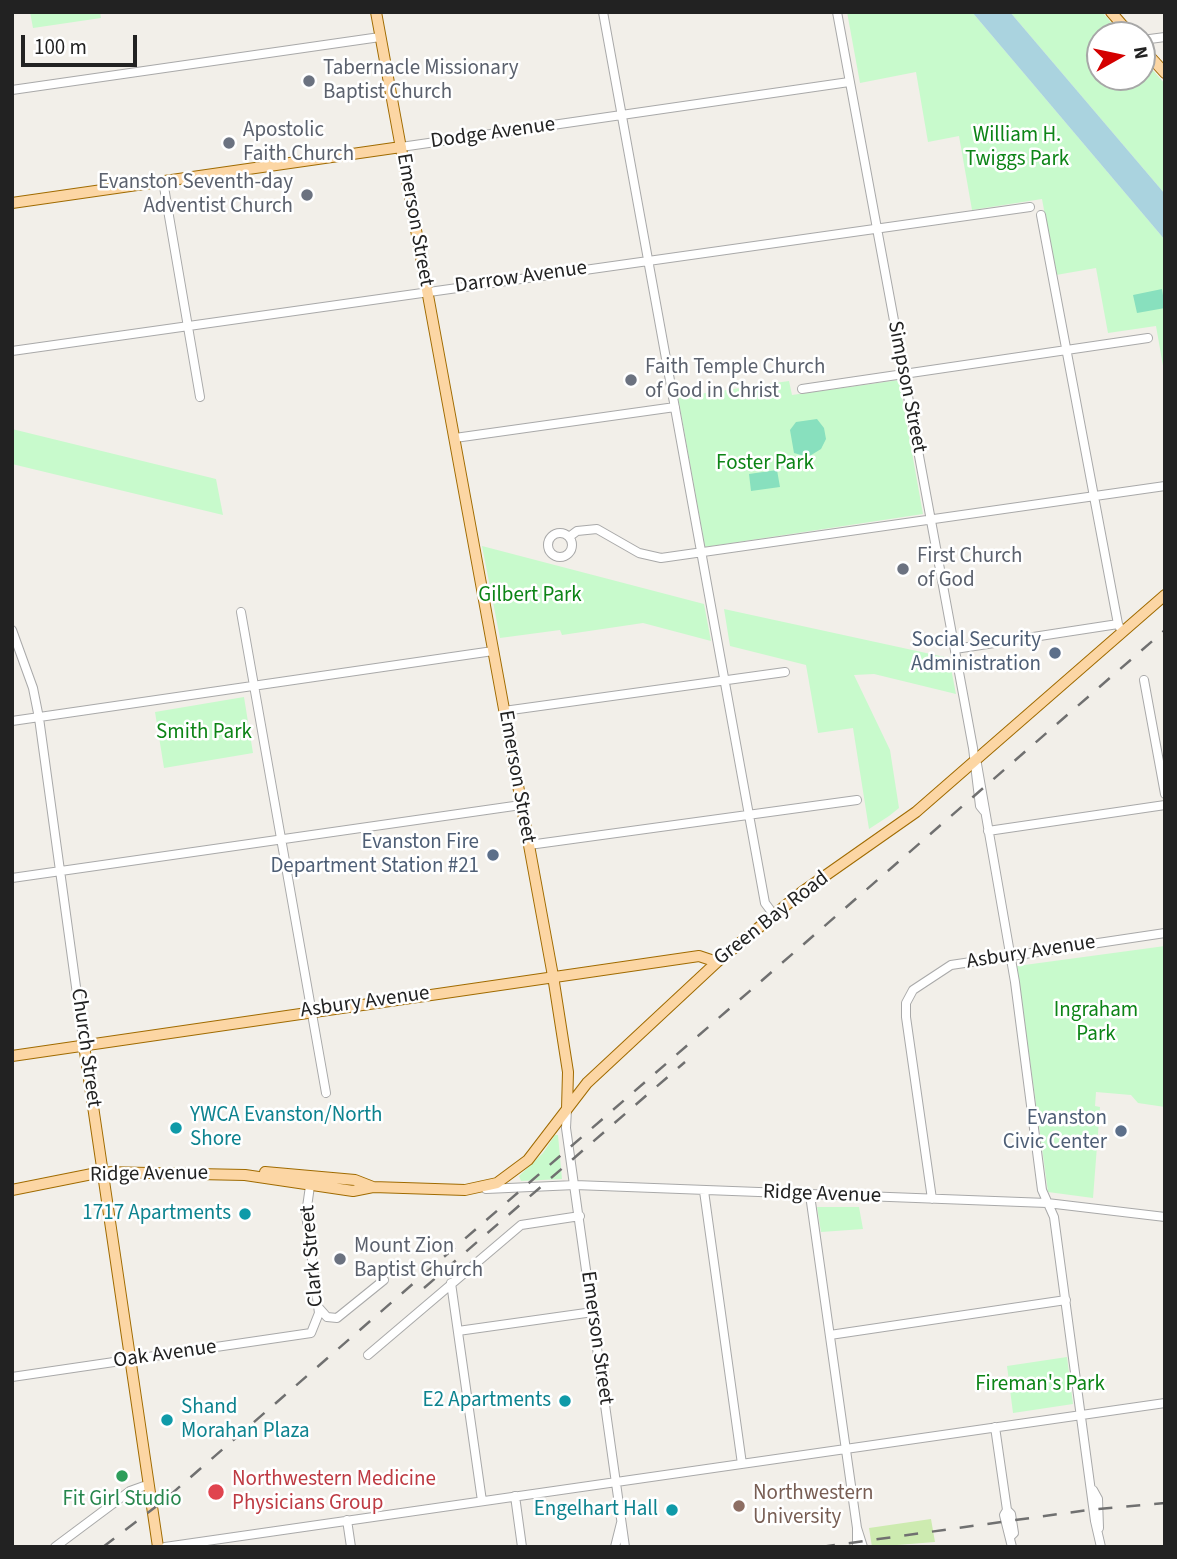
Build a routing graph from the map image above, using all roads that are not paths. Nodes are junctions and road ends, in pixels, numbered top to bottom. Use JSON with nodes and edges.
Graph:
{"nodes":[{"id":1,"x":376,"y":12,"type":"edge"},
{"id":2,"x":603,"y":12,"type":"edge"},
{"id":3,"x":837,"y":12,"type":"edge"},
{"id":4,"x":380,"y":37,"type":"junction"},
{"id":5,"x":849,"y":82,"type":"junction"},
{"id":6,"x":12,"y":90,"type":"edge"},
{"id":7,"x":622,"y":115,"type":"junction"},
{"id":8,"x":401,"y":147,"type":"junction"},
{"id":9,"x":163,"y":181,"type":"junction"},
{"id":10,"x":12,"y":203,"type":"edge"},
{"id":11,"x":1030,"y":207,"type":"dead end"},
{"id":12,"x":1041,"y":215,"type":"dead end"},
{"id":13,"x":876,"y":228,"type":"junction"},
{"id":14,"x":648,"y":261,"type":"junction"},
{"id":15,"x":427,"y":292,"type":"junction"},
{"id":16,"x":188,"y":327,"type":"junction"},
{"id":17,"x":1148,"y":338,"type":"dead end"},
{"id":18,"x":12,"y":351,"type":"edge"},
{"id":19,"x":1066,"y":351,"type":"junction"},
{"id":20,"x":904,"y":374,"type":"junction"},
{"id":21,"x":802,"y":389,"type":"dead end"},
{"id":22,"x":200,"y":397,"type":"dead end"},
{"id":23,"x":675,"y":407,"type":"junction"},
{"id":24,"x":455,"y":439,"type":"junction"},
{"id":25,"x":1165,"y":486,"type":"edge"},
{"id":26,"x":1094,"y":496,"type":"junction"},
{"id":27,"x":931,"y":519,"type":"junction"},
{"id":28,"x":569,"y":537,"type":"dead end"},
{"id":29,"x":702,"y":552,"type":"junction"},
{"id":30,"x":1165,"y":595,"type":"edge"},
{"id":31,"x":241,"y":611,"type":"dead end"},
{"id":32,"x":1120,"y":628,"type":"junction"},
{"id":33,"x":12,"y":630,"type":"edge"},
{"id":34,"x":955,"y":649,"type":"junction"},
{"id":35,"x":493,"y":650,"type":"junction"},
{"id":36,"x":785,"y":672,"type":"dead end"},
{"id":37,"x":1144,"y":680,"type":"dead end"},
{"id":38,"x":725,"y":681,"type":"junction"},
{"id":39,"x":254,"y":685,"type":"junction"},
{"id":40,"x":504,"y":711,"type":"junction"},
{"id":41,"x":39,"y":718,"type":"junction"},
{"id":42,"x":12,"y":721,"type":"edge"},
{"id":43,"x":975,"y":762,"type":"junction"},
{"id":44,"x":1165,"y":794,"type":"edge"},
{"id":45,"x":857,"y":800,"type":"dead end"},
{"id":46,"x":521,"y":805,"type":"junction"},
{"id":47,"x":1165,"y":805,"type":"edge"},
{"id":48,"x":749,"y":814,"type":"junction"},
{"id":49,"x":988,"y":831,"type":"junction"},
{"id":50,"x":282,"y":838,"type":"junction"},
{"id":51,"x":528,"y":845,"type":"junction"},
{"id":52,"x":60,"y":871,"type":"junction"},
{"id":53,"x":12,"y":878,"type":"edge"},
{"id":54,"x":774,"y":915,"type":"junction"},
{"id":55,"x":1165,"y":933,"type":"edge"},
{"id":56,"x":1010,"y":956,"type":"junction"},
{"id":57,"x":717,"y":962,"type":"junction"},
{"id":58,"x":554,"y":976,"type":"junction"},
{"id":59,"x":313,"y":1010,"type":"junction"},
{"id":60,"x":84,"y":1045,"type":"junction"},
{"id":61,"x":12,"y":1056,"type":"edge"},
{"id":62,"x":326,"y":1093,"type":"dead end"},
{"id":63,"x":567,"y":1109,"type":"junction"},
{"id":64,"x":102,"y":1172,"type":"junction"},
{"id":65,"x":245,"y":1175,"type":"junction"},
{"id":66,"x":330,"y":1177,"type":"junction"},
{"id":67,"x":575,"y":1185,"type":"junction"},
{"id":68,"x":310,"y":1186,"type":"junction"},
{"id":69,"x":373,"y":1187,"type":"junction"},
{"id":70,"x":479,"y":1189,"type":"junction"},
{"id":71,"x":12,"y":1190,"type":"edge"},
{"id":72,"x":704,"y":1191,"type":"junction"},
{"id":73,"x":810,"y":1195,"type":"junction"},
{"id":74,"x":932,"y":1199,"type":"junction"},
{"id":75,"x":1047,"y":1203,"type":"junction"},
{"id":76,"x":580,"y":1216,"type":"junction"},
{"id":77,"x":1165,"y":1217,"type":"edge"},
{"id":78,"x":384,"y":1280,"type":"dead end"},
{"id":79,"x":451,"y":1283,"type":"junction"},
{"id":80,"x":1066,"y":1300,"type":"junction"},
{"id":81,"x":319,"y":1308,"type":"junction"},
{"id":82,"x":593,"y":1312,"type":"junction"},
{"id":83,"x":315,"y":1327,"type":"joint"},
{"id":84,"x":458,"y":1331,"type":"junction"},
{"id":85,"x":830,"y":1335,"type":"junction"},
{"id":86,"x":368,"y":1355,"type":"dead end"},
{"id":87,"x":131,"y":1360,"type":"junction"},
{"id":88,"x":12,"y":1377,"type":"edge"},
{"id":89,"x":1165,"y":1403,"type":"edge"},
{"id":90,"x":1083,"y":1415,"type":"junction"},
{"id":91,"x":995,"y":1427,"type":"junction"},
{"id":92,"x":846,"y":1449,"type":"junction"},
{"id":93,"x":742,"y":1464,"type":"junction"},
{"id":94,"x":147,"y":1470,"type":"junction"},
{"id":95,"x":616,"y":1481,"type":"junction"},
{"id":96,"x":144,"y":1486,"type":"junction"},
{"id":97,"x":515,"y":1496,"type":"junction"},
{"id":98,"x":482,"y":1501,"type":"junction"},
{"id":99,"x":347,"y":1520,"type":"junction"},
{"id":100,"x":622,"y":1521,"type":"junction"},
{"id":101,"x":857,"y":1528,"type":"junction"},
{"id":102,"x":1011,"y":1542,"type":"edge"},
{"id":103,"x":55,"y":1547,"type":"edge"},
{"id":104,"x":158,"y":1547,"type":"edge"},
{"id":105,"x":165,"y":1547,"type":"edge"},
{"id":106,"x":351,"y":1547,"type":"edge"},
{"id":107,"x":522,"y":1547,"type":"edge"},
{"id":108,"x":615,"y":1547,"type":"edge"},
{"id":109,"x":625,"y":1547,"type":"edge"},
{"id":110,"x":857,"y":1547,"type":"edge"},
{"id":111,"x":863,"y":1547,"type":"edge"},
{"id":112,"x":1101,"y":1547,"type":"edge"}],
"edges":[{"from":1,"to":4,"type":"main road","name":"Emerson Street"},
{"from":2,"to":7,"type":"street"},
{"from":3,"to":5,"type":"street","name":"Simpson Street"},
{"from":4,"to":6,"type":"street"},
{"from":4,"to":8,"type":"main road","name":"Emerson Street"},
{"from":5,"to":7,"type":"street","name":"Dodge Avenue"},
{"from":5,"to":13,"type":"street","name":"Simpson Street"},
{"from":7,"to":8,"type":"street","name":"Dodge Avenue"},
{"from":7,"to":14,"type":"street"},
{"from":8,"to":9,"type":"main road","name":"Dodge Avenue"},
{"from":8,"to":15,"type":"main road","name":"Emerson Street"},
{"from":9,"to":10,"type":"main road","name":"Dodge Avenue"},
{"from":9,"to":16,"type":"street"},
{"from":11,"to":13,"type":"street","name":"Darrow Avenue"},
{"from":12,"to":19,"type":"street"},
{"from":13,"to":14,"type":"street","name":"Darrow Avenue"},
{"from":13,"to":20,"type":"street","name":"Simpson Street"},
{"from":14,"to":15,"type":"street","name":"Darrow Avenue"},
{"from":14,"to":23,"type":"street"},
{"from":15,"to":16,"type":"street","name":"Darrow Avenue"},
{"from":15,"to":24,"type":"main road","name":"Emerson Street"},
{"from":16,"to":18,"type":"street","name":"Darrow Avenue"},
{"from":16,"to":22,"type":"street"},
{"from":17,"to":19,"type":"street"},
{"from":19,"to":20,"type":"street"},
{"from":19,"to":26,"type":"street"},
{"from":20,"to":21,"type":"street"},
{"from":20,"to":27,"type":"street","name":"Simpson Street"},
{"from":23,"to":24,"type":"street"},
{"from":23,"to":29,"type":"street"},
{"from":24,"to":35,"type":"main road","name":"Emerson Street"},
{"from":25,"to":26,"type":"street"},
{"from":26,"to":27,"type":"street"},
{"from":26,"to":32,"type":"street"},
{"from":27,"to":29,"type":"street"},
{"from":27,"to":34,"type":"street","name":"Simpson Street"},
{"from":28,"to":29,"type":"street"},
{"from":29,"to":38,"type":"street"},
{"from":30,"to":32,"type":"main road","name":"Green Bay Road"},
{"from":31,"to":39,"type":"street"},
{"from":32,"to":34,"type":"street"},
{"from":32,"to":43,"type":"main road","name":"Green Bay Road"},
{"from":33,"to":41,"type":"street","name":"Church Street"},
{"from":34,"to":43,"type":"street","name":"Simpson Street"},
{"from":35,"to":39,"type":"street"},
{"from":35,"to":40,"type":"main road","name":"Emerson Street"},
{"from":36,"to":38,"type":"street"},
{"from":37,"to":44,"type":"street"},
{"from":38,"to":40,"type":"street"},
{"from":38,"to":48,"type":"street"},
{"from":39,"to":41,"type":"street"},
{"from":39,"to":50,"type":"street"},
{"from":40,"to":46,"type":"main road","name":"Emerson Street"},
{"from":41,"to":42,"type":"street"},
{"from":41,"to":52,"type":"street","name":"Church Street"},
{"from":43,"to":49,"type":"street","name":"Simpson Street"},
{"from":43,"to":54,"type":"main road","name":"Green Bay Road"},
{"from":45,"to":48,"type":"street"},
{"from":46,"to":50,"type":"street"},
{"from":46,"to":51,"type":"main road","name":"Emerson Street"},
{"from":47,"to":49,"type":"street"},
{"from":48,"to":51,"type":"street"},
{"from":48,"to":54,"type":"street"},
{"from":49,"to":56,"type":"street","name":"Simpson Street"},
{"from":50,"to":52,"type":"street"},
{"from":50,"to":59,"type":"street"},
{"from":51,"to":58,"type":"main road","name":"Emerson Street"},
{"from":52,"to":53,"type":"street"},
{"from":52,"to":60,"type":"street","name":"Church Street"},
{"from":54,"to":57,"type":"main road","name":"Green Bay Road"},
{"from":55,"to":56,"type":"street","name":"Asbury Avenue"},
{"from":56,"to":74,"type":"street","name":"Asbury Avenue"},
{"from":56,"to":75,"type":"street","name":"Simpson Street"},
{"from":57,"to":58,"type":"main road","name":"Asbury Avenue"},
{"from":57,"to":63,"type":"main road","name":"Green Bay Road"},
{"from":58,"to":59,"type":"main road","name":"Asbury Avenue"},
{"from":58,"to":63,"type":"main road","name":"Emerson Street"},
{"from":59,"to":60,"type":"main road","name":"Asbury Avenue"},
{"from":59,"to":62,"type":"street"},
{"from":60,"to":61,"type":"main road","name":"Asbury Avenue"},
{"from":60,"to":64,"type":"main road","name":"Church Street"},
{"from":63,"to":67,"type":"street","name":"Emerson Street"},
{"from":63,"to":70,"type":"main road","name":"Green Bay Road"},
{"from":64,"to":65,"type":"main road","name":"Ridge Avenue"},
{"from":64,"to":71,"type":"main road","name":"Ridge Avenue"},
{"from":64,"to":87,"type":"main road","name":"Church Street"},
{"from":65,"to":66,"type":"main road","name":"Ridge Avenue"},
{"from":65,"to":68,"type":"main road","name":"Ridge Avenue"},
{"from":66,"to":68,"type":"main road"},
{"from":66,"to":69,"type":"main road","name":"Ridge Avenue"},
{"from":67,"to":70,"type":"street","name":"Ridge Avenue"},
{"from":67,"to":72,"type":"street","name":"Ridge Avenue"},
{"from":67,"to":76,"type":"street","name":"Emerson Street"},
{"from":68,"to":69,"type":"main road","name":"Ridge Avenue"},
{"from":68,"to":81,"type":"street","name":"Clark Street"},
{"from":69,"to":70,"type":"main road","name":"Green Bay Road"},
{"from":72,"to":73,"type":"street","name":"Ridge Avenue"},
{"from":72,"to":93,"type":"street"},
{"from":73,"to":74,"type":"street","name":"Ridge Avenue"},
{"from":73,"to":85,"type":"street"},
{"from":74,"to":75,"type":"street","name":"Ridge Avenue"},
{"from":75,"to":77,"type":"street","name":"Ridge Avenue"},
{"from":75,"to":80,"type":"street","name":"Simpson Street"},
{"from":76,"to":79,"type":"street"},
{"from":76,"to":82,"type":"street","name":"Emerson Street"},
{"from":78,"to":81,"type":"street"},
{"from":79,"to":84,"type":"street"},
{"from":79,"to":86,"type":"street"},
{"from":80,"to":85,"type":"street"},
{"from":80,"to":90,"type":"street","name":"Simpson Street"},
{"from":81,"to":83,"type":"street","name":"Clark Street"},
{"from":82,"to":84,"type":"street"},
{"from":82,"to":95,"type":"street","name":"Emerson Street"},
{"from":83,"to":87,"type":"street","name":"Oak Avenue"},
{"from":84,"to":98,"type":"street"},
{"from":85,"to":92,"type":"street"},
{"from":87,"to":88,"type":"street","name":"Oak Avenue"},
{"from":87,"to":94,"type":"main road","name":"Church Street"},
{"from":89,"to":90,"type":"street"},
{"from":90,"to":91,"type":"street"},
{"from":90,"to":112,"type":"street","name":"Simpson Street"},
{"from":91,"to":92,"type":"street"},
{"from":91,"to":102,"type":"street"},
{"from":92,"to":93,"type":"street"},
{"from":92,"to":101,"type":"street"},
{"from":93,"to":95,"type":"street"},
{"from":94,"to":96,"type":"main road","name":"Church Street"},
{"from":94,"to":104,"type":"main road","name":"Church Street"},
{"from":95,"to":97,"type":"street"},
{"from":95,"to":100,"type":"street","name":"Emerson Street"},
{"from":96,"to":103,"type":"street"},
{"from":96,"to":104,"type":"main road","name":"Church Street"},
{"from":97,"to":98,"type":"street"},
{"from":97,"to":107,"type":"street"},
{"from":98,"to":99,"type":"street"},
{"from":99,"to":105,"type":"street"},
{"from":99,"to":106,"type":"street"},
{"from":100,"to":108,"type":"street"},
{"from":100,"to":109,"type":"street","name":"Emerson Street"},
{"from":101,"to":110,"type":"street"},
{"from":101,"to":111,"type":"street"}]}
